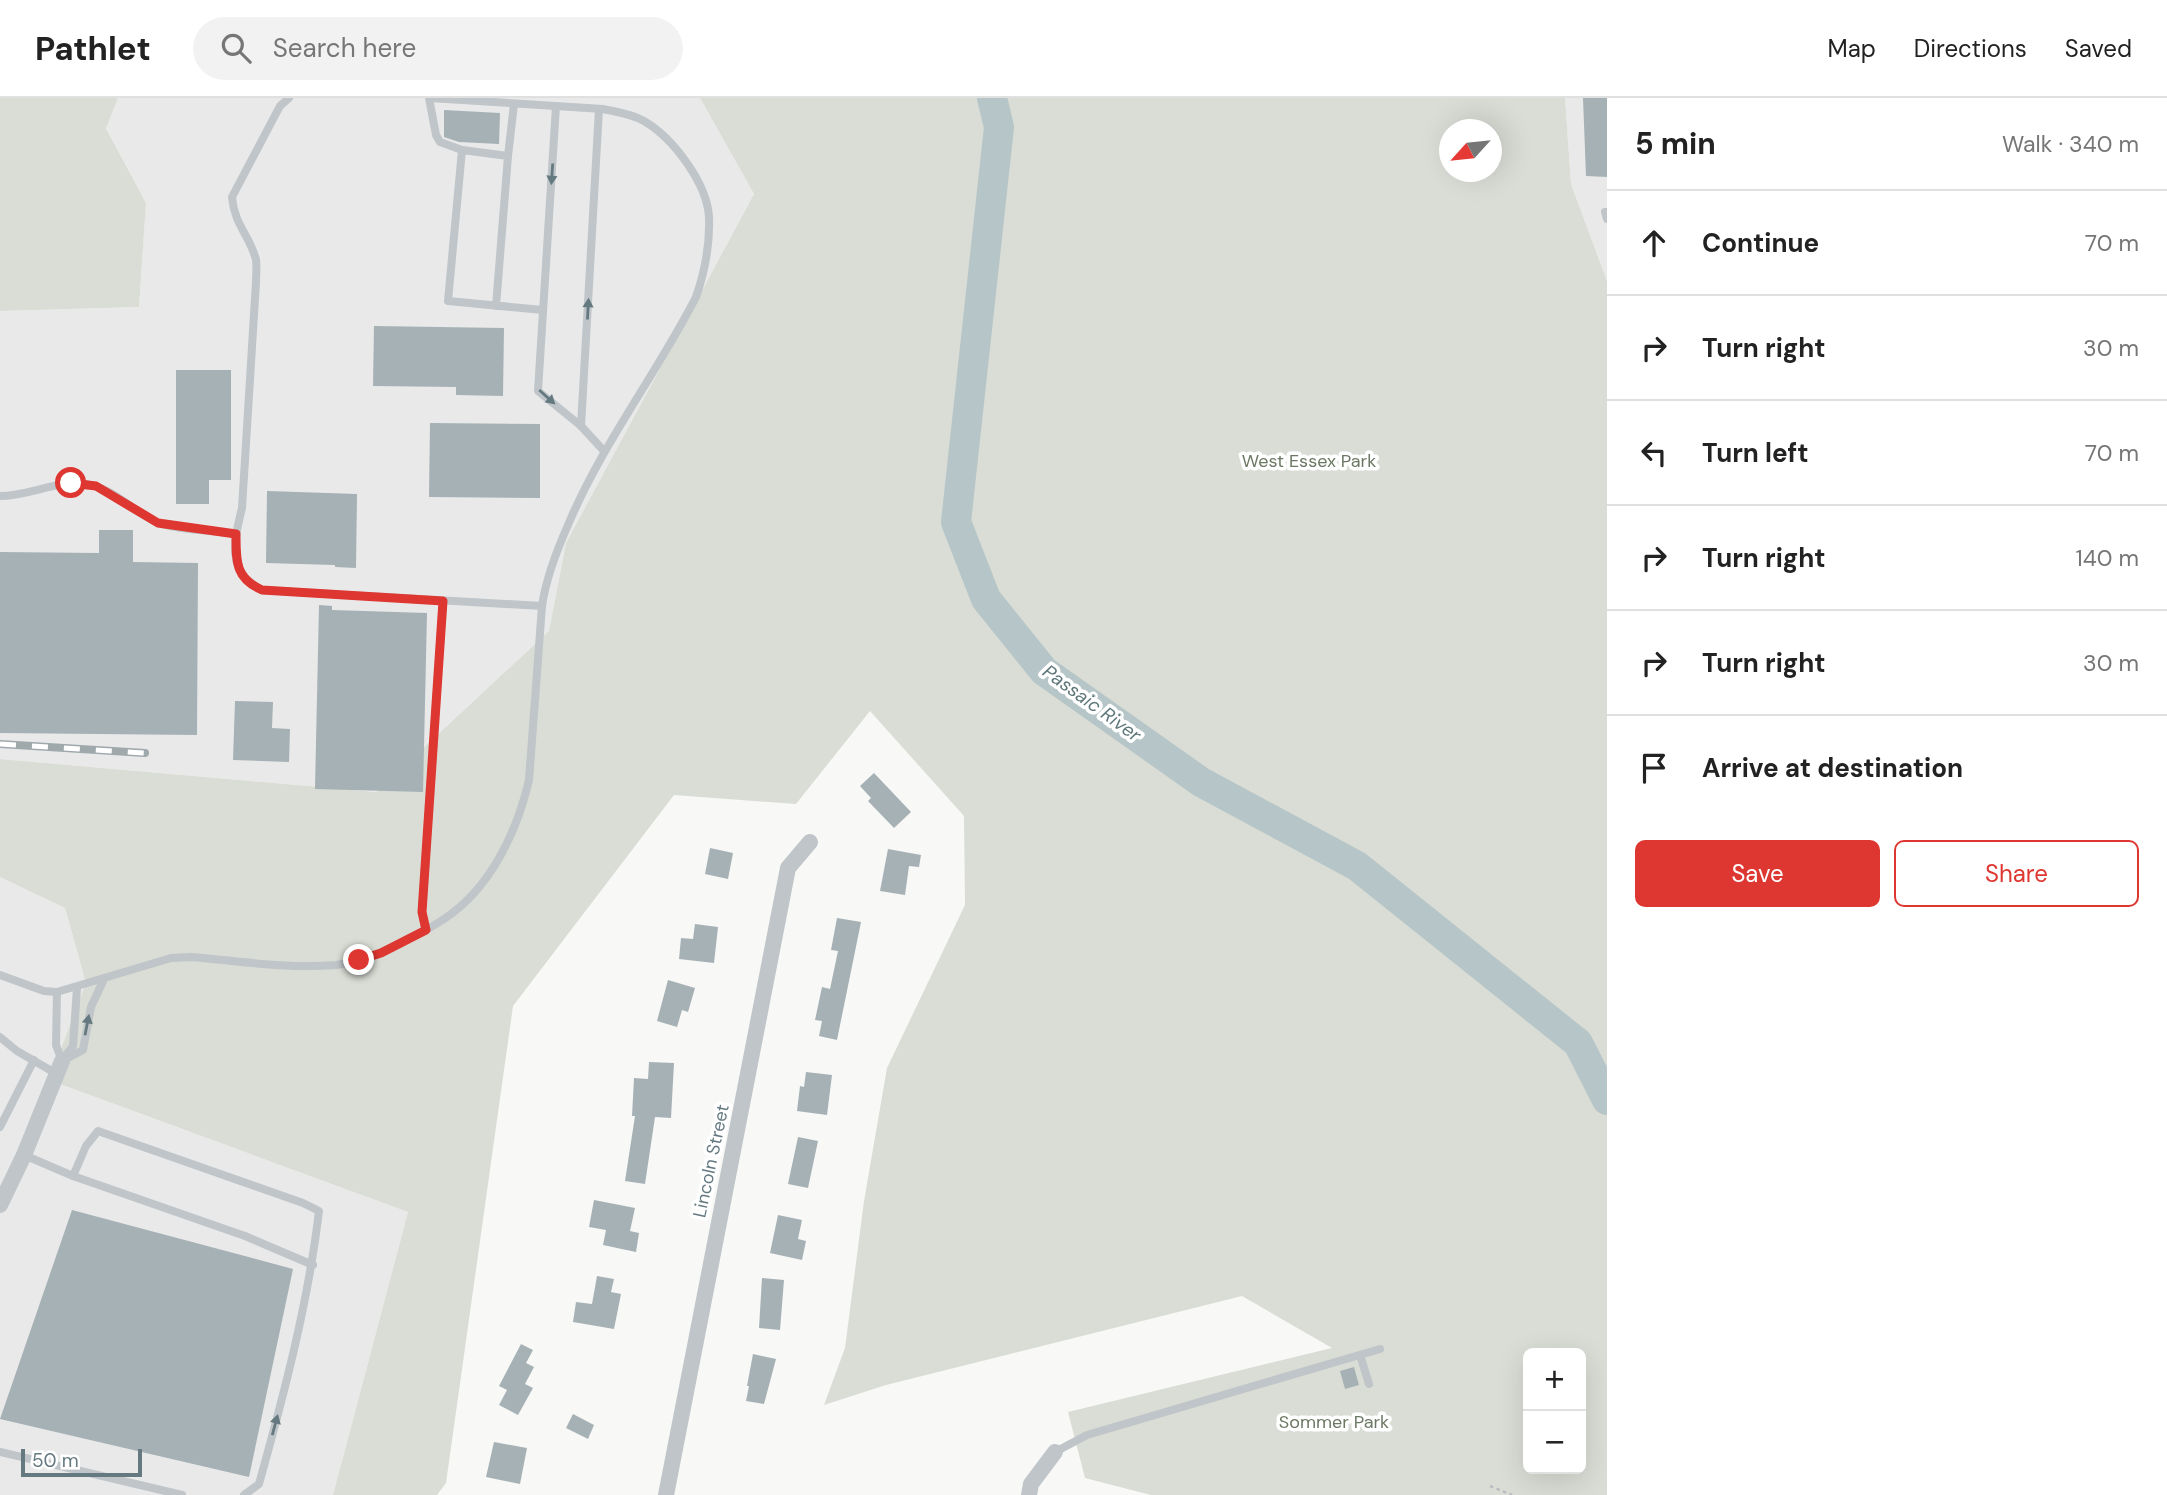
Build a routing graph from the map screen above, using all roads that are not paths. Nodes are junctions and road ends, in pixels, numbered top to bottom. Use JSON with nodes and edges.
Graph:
{"nodes":[{"id":1,"x":289,"y":98,"type":"edge"},
{"id":2,"x":429,"y":98,"type":"edge"},
{"id":3,"x":513,"y":104,"type":"junction"},
{"id":4,"x":556,"y":106,"type":"junction"},
{"id":5,"x":599,"y":109,"type":"junction"},
{"id":6,"x":462,"y":150,"type":"junction"},
{"id":7,"x":508,"y":156,"type":"junction"},
{"id":8,"x":1607,"y":212,"type":"edge"},
{"id":9,"x":1607,"y":219,"type":"edge"},
{"id":10,"x":496,"y":306,"type":"junction"},
{"id":11,"x":543,"y":310,"type":"junction"},
{"id":12,"x":581,"y":426,"type":"junction"},
{"id":13,"x":604,"y":451,"type":"junction"},
{"id":14,"x":0,"y":496,"type":"edge"},
{"id":15,"x":236,"y":534,"type":"junction"},
{"id":16,"x":443,"y":601,"type":"junction"},
{"id":17,"x":542,"y":606,"type":"junction"},
{"id":18,"x":810,"y":842,"type":"dead end"},
{"id":19,"x":426,"y":930,"type":"junction"},
{"id":20,"x":0,"y":975,"type":"edge"},
{"id":21,"x":104,"y":979,"type":"junction"},
{"id":22,"x":76,"y":988,"type":"junction"},
{"id":23,"x":57,"y":992,"type":"junction"},
{"id":24,"x":0,"y":1037,"type":"edge"},
{"id":25,"x":34,"y":1060,"type":"junction"},
{"id":26,"x":60,"y":1067,"type":"junction"},
{"id":27,"x":0,"y":1127,"type":"edge"},
{"id":28,"x":24,"y":1155,"type":"junction"},
{"id":29,"x":74,"y":1176,"type":"junction"},
{"id":30,"x":0,"y":1205,"type":"edge"},
{"id":31,"x":313,"y":1265,"type":"junction"},
{"id":32,"x":1380,"y":1349,"type":"dead end"},
{"id":33,"x":1360,"y":1355,"type":"junction"},
{"id":34,"x":1369,"y":1384,"type":"dead end"},
{"id":35,"x":0,"y":1452,"type":"edge"},
{"id":36,"x":1055,"y":1452,"type":"joint"},
{"id":37,"x":182,"y":1495,"type":"edge"},
{"id":38,"x":244,"y":1495,"type":"edge"},
{"id":39,"x":666,"y":1495,"type":"edge"},
{"id":40,"x":1029,"y":1495,"type":"edge"}],
"edges":[{"from":1,"to":15,"type":"lane"},
{"from":2,"to":3,"type":"lane"},
{"from":2,"to":6,"type":"lane"},
{"from":3,"to":4,"type":"lane"},
{"from":3,"to":7,"type":"lane"},
{"from":4,"to":5,"type":"lane"},
{"from":4,"to":11,"type":"lane","one_way":true},
{"from":12,"to":5,"type":"lane","one_way":true},
{"from":5,"to":13,"type":"lane"},
{"from":6,"to":7,"type":"lane"},
{"from":6,"to":10,"type":"lane"},
{"from":7,"to":10,"type":"lane"},
{"from":8,"to":9,"type":"lane"},
{"from":10,"to":11,"type":"lane"},
{"from":11,"to":12,"type":"lane","one_way":true},
{"from":12,"to":13,"type":"lane"},
{"from":13,"to":17,"type":"lane"},
{"from":14,"to":15,"type":"lane"},
{"from":15,"to":16,"type":"lane"},
{"from":16,"to":17,"type":"lane"},
{"from":16,"to":19,"type":"lane"},
{"from":17,"to":19,"type":"lane"},
{"from":18,"to":39,"type":"street","name":"Lincoln Street"},
{"from":19,"to":21,"type":"lane"},
{"from":20,"to":23,"type":"lane"},
{"from":21,"to":22,"type":"lane"},
{"from":26,"to":21,"type":"lane","one_way":true},
{"from":22,"to":23,"type":"lane"},
{"from":22,"to":26,"type":"lane"},
{"from":23,"to":26,"type":"lane"},
{"from":24,"to":25,"type":"lane"},
{"from":25,"to":26,"type":"lane"},
{"from":25,"to":27,"type":"lane"},
{"from":26,"to":28,"type":"street"},
{"from":28,"to":29,"type":"lane"},
{"from":28,"to":30,"type":"street"},
{"from":29,"to":31,"type":"lane"},
{"from":29,"to":31,"type":"lane"},
{"from":38,"to":31,"type":"lane","one_way":true},
{"from":32,"to":33,"type":"lane"},
{"from":33,"to":34,"type":"lane"},
{"from":33,"to":36,"type":"lane"},
{"from":35,"to":37,"type":"lane"},
{"from":36,"to":40,"type":"street"}]}
